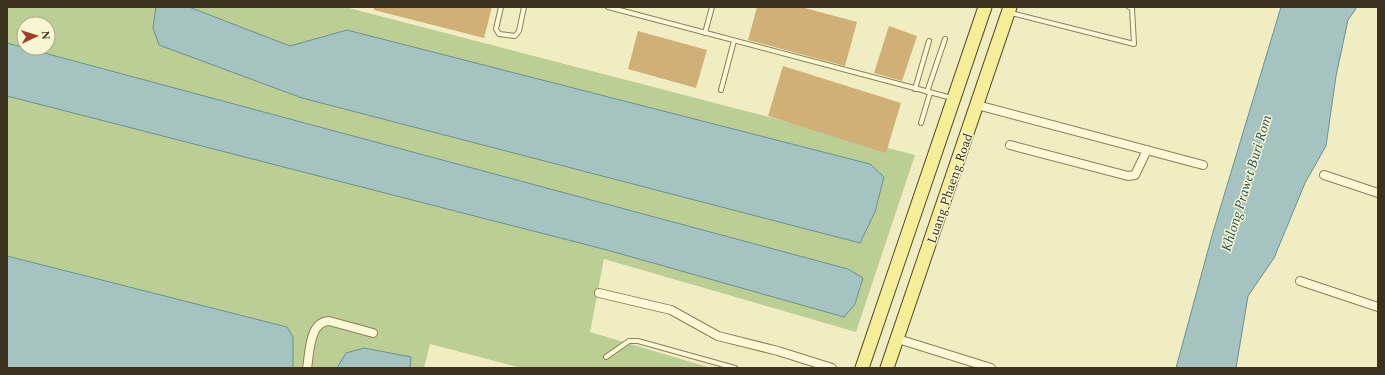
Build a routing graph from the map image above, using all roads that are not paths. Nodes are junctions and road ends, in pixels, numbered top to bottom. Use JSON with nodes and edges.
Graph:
{"nodes":[{"id":1,"x":501,"y":7,"type":"edge"},
{"id":2,"x":524,"y":7,"type":"edge"},
{"id":3,"x":608,"y":7,"type":"edge"},
{"id":4,"x":712,"y":7,"type":"edge"},
{"id":5,"x":985,"y":7,"type":"edge"},
{"id":6,"x":1129,"y":7,"type":"edge"},
{"id":7,"x":1009,"y":10,"type":"edge"},
{"id":8,"x":705,"y":33,"type":"junction"},
{"id":9,"x":945,"y":39,"type":"dead end"},
{"id":10,"x":734,"y":41,"type":"junction"},
{"id":11,"x":929,"y":41,"type":"dead end"},
{"id":12,"x":915,"y":89,"type":"junction"},
{"id":13,"x":721,"y":90,"type":"dead end"},
{"id":14,"x":928,"y":92,"type":"junction"},
{"id":15,"x":955,"y":99,"type":"junction"},
{"id":16,"x":977,"y":105,"type":"junction"},
{"id":17,"x":921,"y":123,"type":"dead end"},
{"id":18,"x":1010,"y":145,"type":"dead end"},
{"id":19,"x":1147,"y":150,"type":"junction"},
{"id":20,"x":1203,"y":165,"type":"dead end"},
{"id":21,"x":1324,"y":175,"type":"dead end"},
{"id":22,"x":1378,"y":193,"type":"edge"},
{"id":23,"x":1300,"y":281,"type":"dead end"},
{"id":24,"x":599,"y":293,"type":"dead end"},
{"id":25,"x":1378,"y":307,"type":"edge"},
{"id":26,"x":373,"y":333,"type":"dead end"},
{"id":27,"x":898,"y":339,"type":"junction"},
{"id":28,"x":606,"y":357,"type":"dead end"},
{"id":29,"x":307,"y":368,"type":"edge"},
{"id":30,"x":735,"y":368,"type":"edge"},
{"id":31,"x":832,"y":368,"type":"edge"},
{"id":32,"x":862,"y":368,"type":"edge"},
{"id":33,"x":887,"y":368,"type":"edge"},
{"id":34,"x":991,"y":368,"type":"edge"}],
"edges":[{"from":1,"to":2,"type":"lane"},
{"from":3,"to":8,"type":"lane"},
{"from":4,"to":8,"type":"lane"},
{"from":5,"to":15,"type":"main road","name":"Luang Phaeng Road"},
{"from":6,"to":7,"type":"lane"},
{"from":7,"to":16,"type":"main road","name":"Luang Phaeng Road"},
{"from":8,"to":10,"type":"lane"},
{"from":9,"to":14,"type":"lane"},
{"from":10,"to":12,"type":"lane"},
{"from":10,"to":13,"type":"lane"},
{"from":11,"to":12,"type":"lane"},
{"from":12,"to":14,"type":"lane"},
{"from":14,"to":15,"type":"lane"},
{"from":14,"to":17,"type":"lane"},
{"from":15,"to":32,"type":"main road","name":"Luang Phaeng Road"},
{"from":16,"to":19,"type":"street"},
{"from":16,"to":27,"type":"main road","name":"Luang Phaeng Road"},
{"from":18,"to":19,"type":"street"},
{"from":19,"to":20,"type":"street"},
{"from":21,"to":22,"type":"street"},
{"from":23,"to":25,"type":"street"},
{"from":24,"to":31,"type":"street"},
{"from":26,"to":29,"type":"street"},
{"from":27,"to":33,"type":"main road","name":"Luang Phaeng Road"},
{"from":27,"to":34,"type":"street"},
{"from":28,"to":30,"type":"lane"}]}
